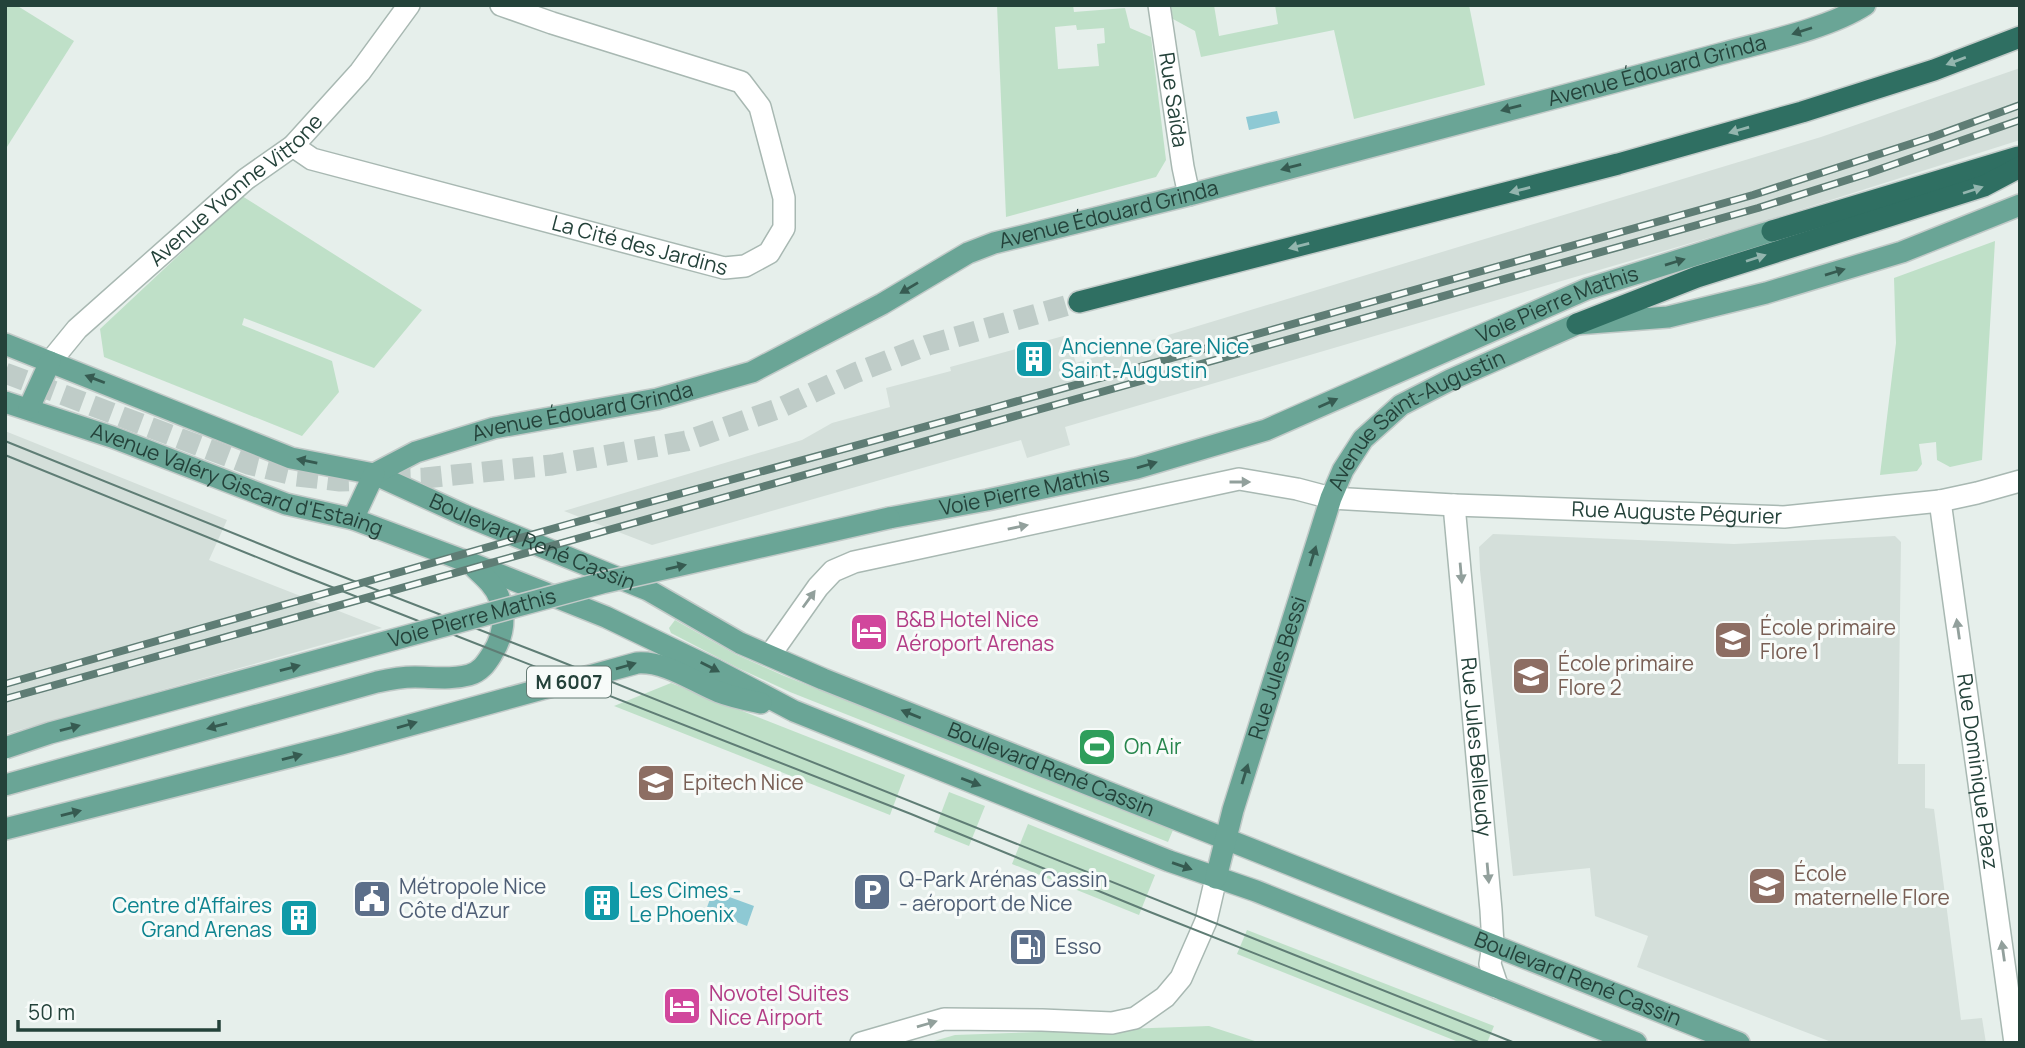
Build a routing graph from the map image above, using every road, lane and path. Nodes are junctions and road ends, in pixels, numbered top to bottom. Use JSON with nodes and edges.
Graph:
{"nodes":[{"id":1,"x":409,"y":5,"type":"edge"},
{"id":2,"x":501,"y":5,"type":"edge"},
{"id":3,"x":1159,"y":5,"type":"edge"},
{"id":4,"x":1865,"y":5,"type":"edge"},
{"id":5,"x":2020,"y":37,"type":"edge"},
{"id":6,"x":293,"y":146,"type":"junction"},
{"id":7,"x":2020,"y":157,"type":"edge"},
{"id":8,"x":2020,"y":167,"type":"edge"},
{"id":9,"x":1189,"y":195,"type":"junction"},
{"id":10,"x":2020,"y":205,"type":"edge"},
{"id":11,"x":1772,"y":231,"type":"joint"},
{"id":12,"x":1079,"y":302,"type":"tunnel mouth"},
{"id":13,"x":1577,"y":324,"type":"junction"},
{"id":14,"x":5,"y":344,"type":"edge"},
{"id":15,"x":50,"y":362,"type":"junction"},
{"id":16,"x":5,"y":402,"type":"edge"},
{"id":17,"x":29,"y":408,"type":"junction"},
{"id":18,"x":374,"y":474,"type":"junction"},
{"id":19,"x":2020,"y":481,"type":"edge"},
{"id":20,"x":1331,"y":498,"type":"junction"},
{"id":21,"x":1940,"y":500,"type":"junction"},
{"id":22,"x":1454,"y":505,"type":"junction"},
{"id":23,"x":354,"y":519,"type":"junction"},
{"id":24,"x":468,"y":562,"type":"junction"},
{"id":25,"x":770,"y":655,"type":"junction"},
{"id":26,"x":794,"y":712,"type":"junction"},
{"id":27,"x":5,"y":748,"type":"edge"},
{"id":28,"x":5,"y":785,"type":"edge"},
{"id":29,"x":5,"y":829,"type":"edge"},
{"id":30,"x":1225,"y":839,"type":"junction"},
{"id":31,"x":1216,"y":878,"type":"junction"},
{"id":32,"x":1493,"y":945,"type":"junction"},
{"id":33,"x":1498,"y":988,"type":"junction"},
{"id":34,"x":861,"y":1043,"type":"edge"},
{"id":35,"x":1636,"y":1043,"type":"edge"},
{"id":36,"x":1739,"y":1043,"type":"edge"},
{"id":37,"x":2015,"y":1043,"type":"edge"}],
"edges":[{"from":1,"to":6,"type":"street","name":"Avenue Yvonne Vittone"},
{"from":2,"to":6,"type":"street","name":"La Cité des Jardins"},
{"from":3,"to":9,"type":"street","name":"Rue Saïda"},
{"from":4,"to":9,"type":"main road","name":"Avenue Édouard Grinda","one_way":true},
{"from":5,"to":12,"type":"highway","one_way":true},
{"from":6,"to":15,"type":"street","name":"Avenue Yvonne Vittone"},
{"from":7,"to":11,"type":"highway","name":"Voie Pierre Mathis"},
{"from":13,"to":8,"type":"highway","one_way":true},
{"from":9,"to":18,"type":"main road","name":"Avenue Édouard Grinda","one_way":true},
{"from":13,"to":10,"type":"main road","name":"Avenue Saint-Augustin","one_way":true},
{"from":27,"to":11,"type":"main road","name":"Voie Pierre Mathis","one_way":true,"bridge":true},
{"from":13,"to":20,"type":"main road","name":"Avenue Saint-Augustin"},
{"from":14,"to":15,"type":"main road","name":"Avenue Valéry Giscard d'Estaing"},
{"from":15,"to":17,"type":"main road"},
{"from":18,"to":15,"type":"main road","name":"Avenue Valéry Giscard d'Estaing","one_way":true},
{"from":16,"to":17,"type":"main road","name":"Avenue Valéry Giscard d'Estaing"},
{"from":17,"to":23,"type":"main road","name":"Avenue Valéry Giscard d'Estaing"},
{"from":18,"to":23,"type":"main road"},
{"from":18,"to":25,"type":"main road","name":"Boulevard René Cassin"},
{"from":19,"to":21,"type":"street","name":"Rue Auguste Pégurier"},
{"from":20,"to":22,"type":"street","name":"Rue Auguste Pégurier"},
{"from":25,"to":20,"type":"street","name":"Avenue Saint-Augustin","one_way":true},
{"from":30,"to":20,"type":"main road","name":"Rue Jules Bessi","one_way":true},
{"from":21,"to":22,"type":"street","name":"Rue Auguste Pégurier"},
{"from":37,"to":21,"type":"street","name":"Rue Dominique Paez","one_way":true},
{"from":22,"to":32,"type":"street","name":"Rue Jules Belleudy","one_way":true},
{"from":23,"to":24,"type":"main road","name":"Avenue Valéry Giscard d'Estaing"},
{"from":24,"to":26,"type":"main road","name":"Boulevard René Cassin","one_way":true},
{"from":24,"to":28,"type":"main road","one_way":true},
{"from":30,"to":25,"type":"main road","name":"Boulevard René Cassin","one_way":true},
{"from":29,"to":26,"type":"main road","name":"Boulevard René Cassin","number":"M 6007","one_way":true},
{"from":26,"to":31,"type":"main road","name":"Boulevard René Cassin","one_way":true},
{"from":30,"to":31,"type":"main road","name":"Rue Jules Bessi"},
{"from":30,"to":32,"type":"main road","name":"Boulevard René Cassin"},
{"from":31,"to":33,"type":"main road","name":"Boulevard René Cassin"},
{"from":34,"to":31,"type":"street","one_way":true},
{"from":32,"to":33,"type":"street","name":"Rue Jules Belleudy"},
{"from":32,"to":36,"type":"main road","name":"Boulevard René Cassin"},
{"from":33,"to":35,"type":"main road","name":"Boulevard René Cassin"}]}
